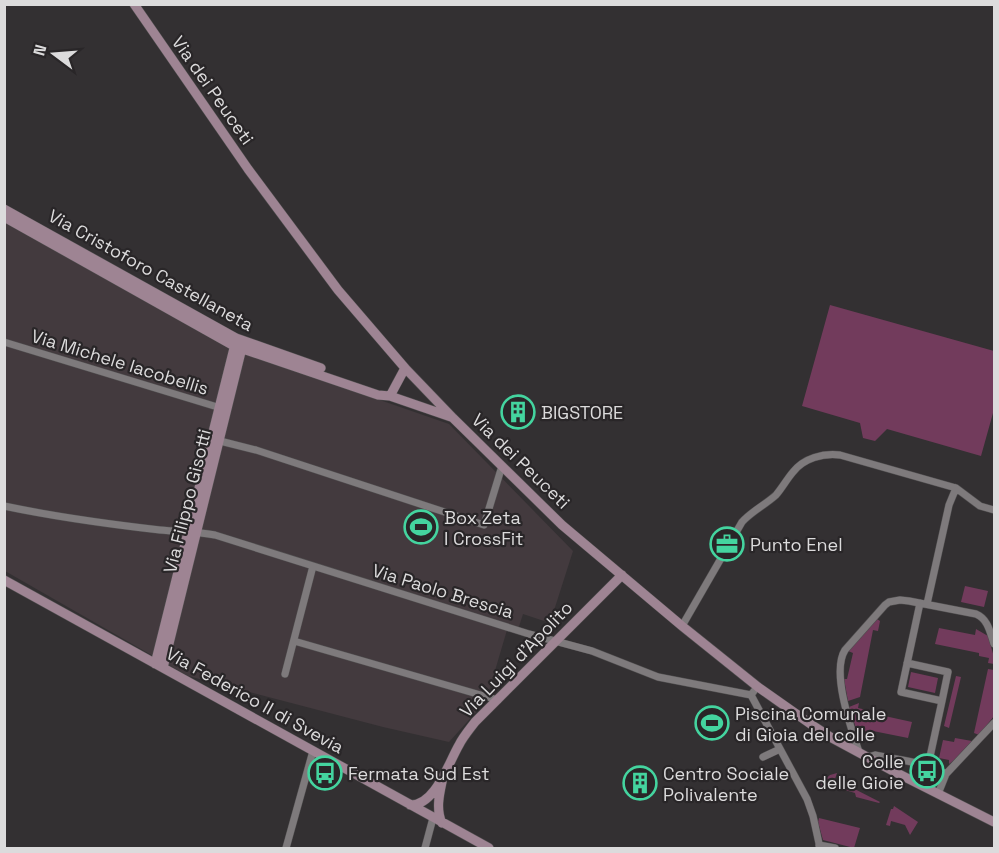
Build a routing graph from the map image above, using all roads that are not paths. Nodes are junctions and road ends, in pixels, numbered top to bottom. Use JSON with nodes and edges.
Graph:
{"nodes":[{"id":1,"x":134,"y":4,"type":"edge"},
{"id":2,"x":4,"y":209,"type":"edge"},
{"id":3,"x":4,"y":217,"type":"edge"},
{"id":4,"x":4,"y":342,"type":"edge"},
{"id":5,"x":239,"y":343,"type":"junction"},
{"id":6,"x":405,"y":368,"type":"junction"},
{"id":7,"x":390,"y":396,"type":"junction"},
{"id":8,"x":223,"y":409,"type":"junction"},
{"id":9,"x":453,"y":418,"type":"junction"},
{"id":10,"x":215,"y":440,"type":"junction"},
{"id":11,"x":502,"y":466,"type":"junction"},
{"id":12,"x":956,"y":488,"type":"junction"},
{"id":13,"x":4,"y":506,"type":"edge"},
{"id":14,"x":994,"y":510,"type":"edge"},
{"id":15,"x":192,"y":531,"type":"junction"},
{"id":16,"x":313,"y":566,"type":"junction"},
{"id":17,"x":622,"y":575,"type":"junction"},
{"id":18,"x":4,"y":580,"type":"edge"},
{"id":19,"x":923,"y":604,"type":"junction"},
{"id":20,"x":682,"y":626,"type":"junction"},
{"id":21,"x":294,"y":641,"type":"junction"},
{"id":22,"x":556,"y":641,"type":"junction"},
{"id":23,"x":994,"y":642,"type":"edge"},
{"id":24,"x":907,"y":663,"type":"junction"},
{"id":25,"x":159,"y":666,"type":"junction"},
{"id":26,"x":285,"y":674,"type":"dead end"},
{"id":27,"x":758,"y":687,"type":"junction"},
{"id":28,"x":751,"y":695,"type":"junction"},
{"id":29,"x":498,"y":700,"type":"junction"},
{"id":30,"x":942,"y":700,"type":"junction"},
{"id":31,"x":994,"y":723,"type":"edge"},
{"id":32,"x":780,"y":749,"type":"junction"},
{"id":33,"x":313,"y":751,"type":"junction"},
{"id":34,"x":859,"y":752,"type":"junction"},
{"id":35,"x":763,"y":757,"type":"dead end"},
{"id":36,"x":868,"y":757,"type":"junction"},
{"id":37,"x":926,"y":765,"type":"junction"},
{"id":38,"x":946,"y":774,"type":"junction"},
{"id":39,"x":920,"y":785,"type":"junction"},
{"id":40,"x":438,"y":791,"type":"junction"},
{"id":41,"x":938,"y":794,"type":"junction"},
{"id":42,"x":410,"y":805,"type":"junction"},
{"id":43,"x":430,"y":816,"type":"junction"},
{"id":44,"x":994,"y":822,"type":"edge"},
{"id":45,"x":442,"y":823,"type":"junction"},
{"id":46,"x":820,"y":847,"type":"edge"},
{"id":47,"x":286,"y":849,"type":"edge"},
{"id":48,"x":425,"y":849,"type":"edge"},
{"id":49,"x":489,"y":849,"type":"edge"},
{"id":50,"x":835,"y":849,"type":"edge"}],
"edges":[{"from":1,"to":6,"type":"main road","name":"Via dei Peuceti"},
{"from":2,"to":5,"type":"main road","name":"Via Cristoforo Castellaneta"},
{"from":3,"to":5,"type":"main road","name":"Via Cristoforo Castellaneta"},
{"from":4,"to":8,"type":"street","name":"Via Michele Iacobellis"},
{"from":5,"to":7,"type":"main road","name":"Via Cristoforo Castellaneta"},
{"from":5,"to":8,"type":"main road","name":"Via Filippo Gisotti"},
{"from":6,"to":7,"type":"main road"},
{"from":6,"to":9,"type":"main road","name":"Via dei Peuceti"},
{"from":7,"to":9,"type":"main road","name":"Via Cristoforo Castellaneta"},
{"from":8,"to":10,"type":"main road","name":"Via Filippo Gisotti"},
{"from":9,"to":11,"type":"main road","name":"Via dei Peuceti"},
{"from":10,"to":11,"type":"street"},
{"from":10,"to":15,"type":"main road","name":"Via Filippo Gisotti"},
{"from":11,"to":17,"type":"main road","name":"Via dei Peuceti"},
{"from":12,"to":14,"type":"street"},
{"from":12,"to":19,"type":"street"},
{"from":12,"to":20,"type":"street"},
{"from":13,"to":15,"type":"street","name":"Via Paolo Brescia"},
{"from":15,"to":16,"type":"street","name":"Via Paolo Brescia"},
{"from":15,"to":25,"type":"main road","name":"Via Filippo Gisotti"},
{"from":16,"to":21,"type":"street"},
{"from":16,"to":22,"type":"street","name":"Via Paolo Brescia"},
{"from":17,"to":20,"type":"main road","name":"Via dei Peuceti"},
{"from":17,"to":22,"type":"main road","name":"Via Luigi d'Apolito"},
{"from":18,"to":25,"type":"main road","name":"Via Federico II di Svevia"},
{"from":19,"to":23,"type":"street"},
{"from":19,"to":24,"type":"street"},
{"from":19,"to":34,"type":"street"},
{"from":20,"to":27,"type":"main road","name":"Via dei Peuceti"},
{"from":21,"to":26,"type":"street"},
{"from":21,"to":29,"type":"street"},
{"from":22,"to":28,"type":"street","name":"Via Paolo Brescia"},
{"from":22,"to":29,"type":"main road","name":"Via Luigi d'Apolito"},
{"from":24,"to":30,"type":"street"},
{"from":24,"to":30,"type":"street"},
{"from":25,"to":33,"type":"main road","name":"Via Federico II di Svevia"},
{"from":27,"to":28,"type":"street"},
{"from":27,"to":34,"type":"main road","name":"Via dei Peuceti"},
{"from":28,"to":32,"type":"street"},
{"from":29,"to":40,"type":"main road","name":"Via Luigi d'Apolito"},
{"from":30,"to":37,"type":"street"},
{"from":31,"to":38,"type":"street"},
{"from":32,"to":35,"type":"street"},
{"from":32,"to":46,"type":"street"},
{"from":33,"to":42,"type":"main road","name":"Via Federico II di Svevia"},
{"from":33,"to":47,"type":"street"},
{"from":34,"to":36,"type":"main road","name":"Via dei Peuceti"},
{"from":36,"to":37,"type":"street"},
{"from":36,"to":39,"type":"main road","name":"Via dei Peuceti"},
{"from":37,"to":38,"type":"street"},
{"from":37,"to":39,"type":"street"},
{"from":38,"to":41,"type":"street"},
{"from":39,"to":41,"type":"main road","name":"Via dei Peuceti"},
{"from":40,"to":42,"type":"main road","name":"Via Luigi d'Apolito"},
{"from":40,"to":43,"type":"main road"},
{"from":40,"to":45,"type":"main road"},
{"from":41,"to":44,"type":"main road","name":"Via dei Peuceti"},
{"from":42,"to":43,"type":"main road","name":"Via Federico II di Svevia"},
{"from":43,"to":45,"type":"main road","name":"Via Federico II di Svevia"},
{"from":43,"to":48,"type":"street"},
{"from":45,"to":49,"type":"main road","name":"Via Federico II di Svevia"},
{"from":46,"to":50,"type":"street"}]}
